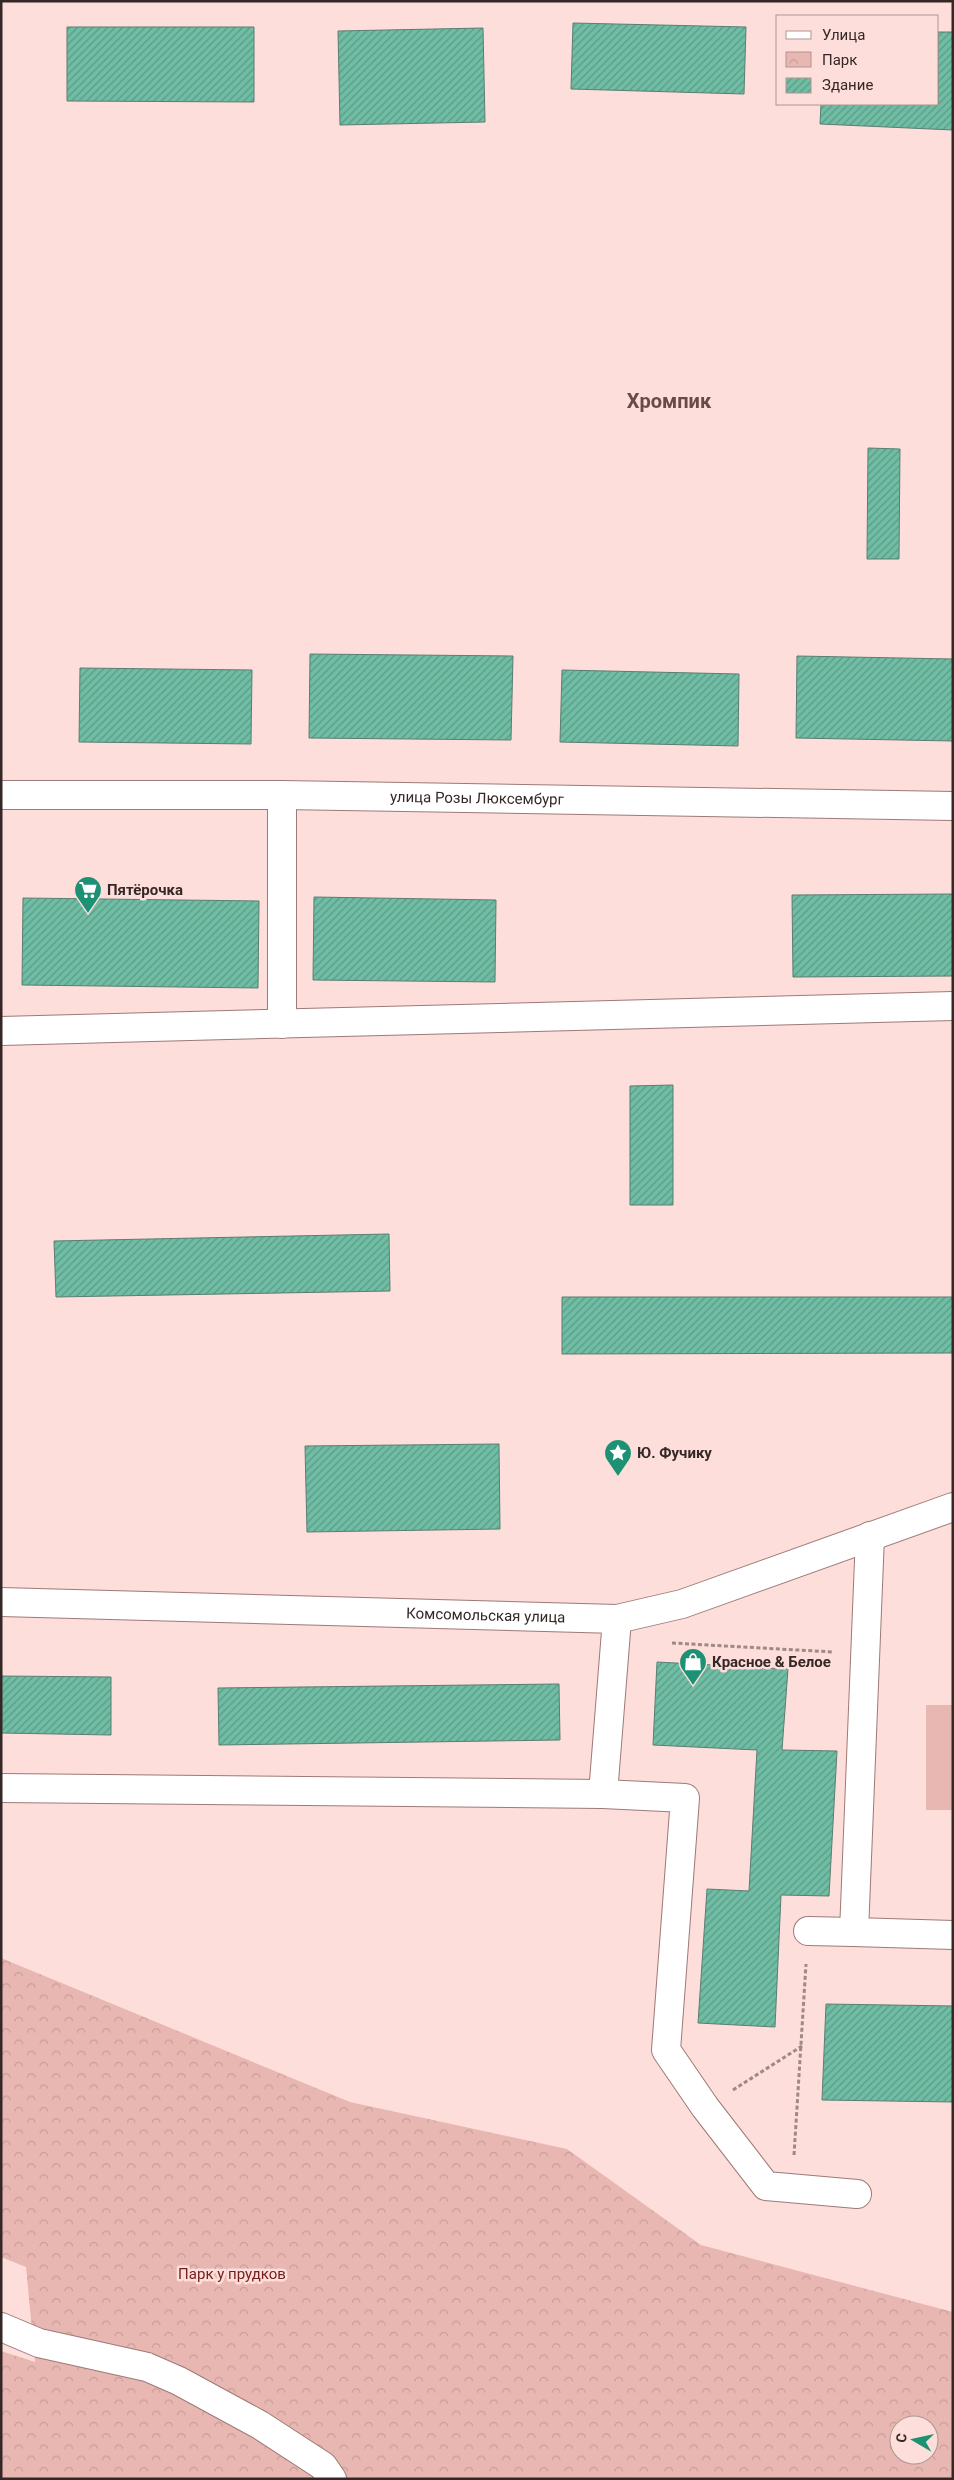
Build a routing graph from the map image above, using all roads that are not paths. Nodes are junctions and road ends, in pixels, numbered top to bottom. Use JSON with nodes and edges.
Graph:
{"nodes":[{"id":1,"x":1,"y":795,"type":"edge"},
{"id":2,"x":282,"y":795,"type":"junction"},
{"id":3,"x":953,"y":806,"type":"edge"},
{"id":4,"x":953,"y":1006,"type":"edge"},
{"id":5,"x":282,"y":1024,"type":"junction"},
{"id":6,"x":1,"y":1031,"type":"edge"},
{"id":7,"x":953,"y":1507,"type":"edge"},
{"id":8,"x":870,"y":1536,"type":"junction"},
{"id":9,"x":1,"y":1602,"type":"edge"},
{"id":10,"x":616,"y":1629,"type":"junction"},
{"id":11,"x":1,"y":1788,"type":"edge"},
{"id":12,"x":603,"y":1794,"type":"junction"},
{"id":13,"x":808,"y":1931,"type":"road end"},
{"id":14,"x":854,"y":1932,"type":"junction"},
{"id":15,"x":953,"y":1934,"type":"edge"},
{"id":16,"x":857,"y":2194,"type":"dead end"},
{"id":17,"x":1,"y":2327,"type":"edge"},
{"id":18,"x":332,"y":2479,"type":"edge"}],
"edges":[{"from":1,"to":2,"type":"street","name":"улица Розы Люксембург"},
{"from":2,"to":3,"type":"street","name":"улица Розы Люксембург"},
{"from":2,"to":5,"type":"street"},
{"from":4,"to":5,"type":"street"},
{"from":5,"to":6,"type":"street"},
{"from":7,"to":8,"type":"street","name":"Комсомольская улица"},
{"from":8,"to":10,"type":"street","name":"Комсомольская улица"},
{"from":8,"to":14,"type":"street"},
{"from":9,"to":10,"type":"street","name":"Комсомольская улица"},
{"from":10,"to":12,"type":"street"},
{"from":11,"to":12,"type":"street"},
{"from":12,"to":16,"type":"street"},
{"from":13,"to":14,"type":"street"},
{"from":14,"to":15,"type":"street"},
{"from":17,"to":18,"type":"street"}]}
